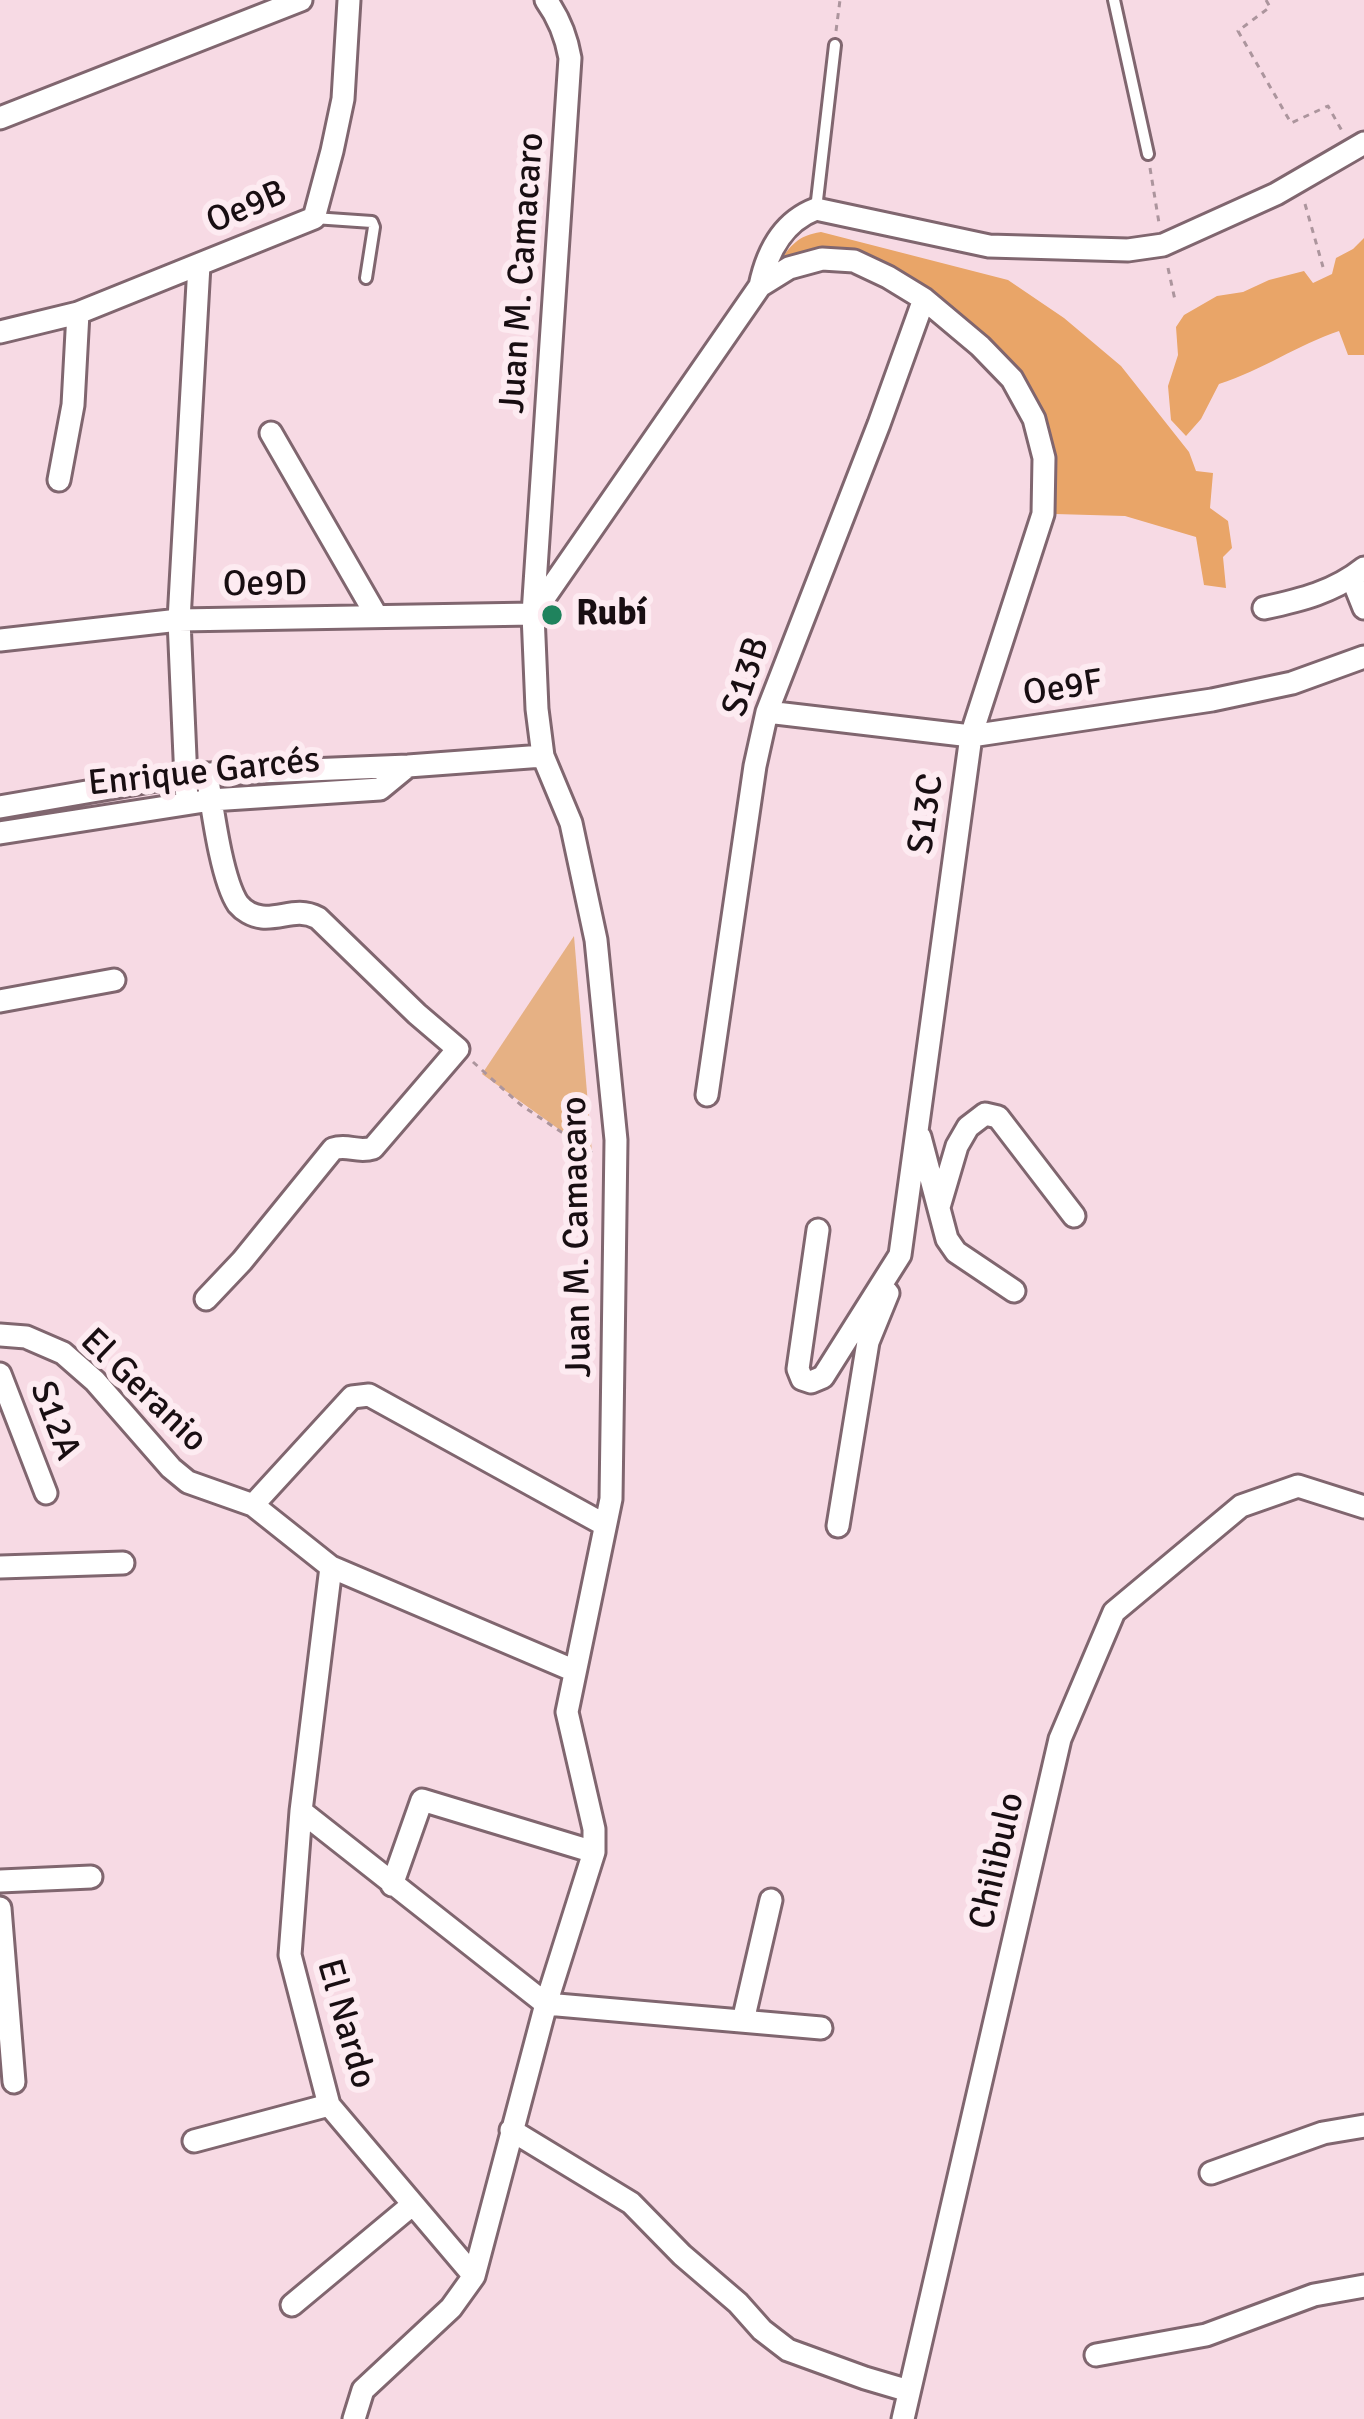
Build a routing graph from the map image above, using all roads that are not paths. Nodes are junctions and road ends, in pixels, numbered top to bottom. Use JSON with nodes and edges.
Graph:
{"nodes":[{"id":1,"x":301,"y":0,"type":"edge"},
{"id":2,"x":349,"y":0,"type":"edge"},
{"id":3,"x":546,"y":0,"type":"edge"},
{"id":4,"x":1114,"y":0,"type":"edge"},
{"id":5,"x":835,"y":45,"type":"road end"},
{"id":6,"x":0,"y":118,"type":"edge"},
{"id":7,"x":1358,"y":145,"type":"edge"},
{"id":8,"x":1148,"y":154,"type":"road end"},
{"id":9,"x":816,"y":209,"type":"junction"},
{"id":10,"x":314,"y":218,"type":"junction"},
{"id":11,"x":199,"y":265,"type":"junction"},
{"id":12,"x":366,"y":278,"type":"dead end"},
{"id":13,"x":760,"y":286,"type":"junction"},
{"id":14,"x":924,"y":299,"type":"junction"},
{"id":15,"x":78,"y":313,"type":"junction"},
{"id":16,"x":0,"y":332,"type":"edge"},
{"id":17,"x":271,"y":433,"type":"dead end"},
{"id":18,"x":59,"y":480,"type":"dead end"},
{"id":19,"x":1358,"y":573,"type":"edge"},
{"id":20,"x":1264,"y":608,"type":"dead end"},
{"id":21,"x":1364,"y":608,"type":"edge"},
{"id":22,"x":533,"y":614,"type":"junction"},
{"id":23,"x":376,"y":615,"type":"junction"},
{"id":24,"x":179,"y":620,"type":"junction"},
{"id":25,"x":0,"y":640,"type":"edge"},
{"id":26,"x":1364,"y":657,"type":"edge"},
{"id":27,"x":766,"y":712,"type":"junction"},
{"id":28,"x":970,"y":736,"type":"junction"},
{"id":29,"x":543,"y":756,"type":"junction"},
{"id":30,"x":408,"y":766,"type":"junction"},
{"id":31,"x":196,"y":774,"type":"junction"},
{"id":32,"x":211,"y":800,"type":"junction"},
{"id":33,"x":187,"y":803,"type":"junction"},
{"id":34,"x":0,"y":807,"type":"edge"},
{"id":35,"x":0,"y":833,"type":"edge"},
{"id":36,"x":114,"y":980,"type":"dead end"},
{"id":37,"x":0,"y":1001,"type":"edge"},
{"id":38,"x":707,"y":1095,"type":"dead end"},
{"id":39,"x":917,"y":1128,"type":"junction"},
{"id":40,"x":939,"y":1207,"type":"junction"},
{"id":41,"x":1074,"y":1216,"type":"dead end"},
{"id":42,"x":818,"y":1230,"type":"dead end"},
{"id":43,"x":900,"y":1255,"type":"junction"},
{"id":44,"x":1014,"y":1291,"type":"dead end"},
{"id":45,"x":206,"y":1298,"type":"dead end"},
{"id":46,"x":0,"y":1335,"type":"edge"},
{"id":47,"x":0,"y":1374,"type":"edge"},
{"id":48,"x":46,"y":1492,"type":"dead end"},
{"id":49,"x":253,"y":1505,"type":"junction"},
{"id":50,"x":1364,"y":1507,"type":"edge"},
{"id":51,"x":605,"y":1525,"type":"junction"},
{"id":52,"x":838,"y":1526,"type":"dead end"},
{"id":53,"x":123,"y":1563,"type":"dead end"},
{"id":54,"x":0,"y":1567,"type":"edge"},
{"id":55,"x":331,"y":1567,"type":"junction"},
{"id":56,"x":575,"y":1671,"type":"junction"},
{"id":57,"x":301,"y":1811,"type":"junction"},
{"id":58,"x":594,"y":1852,"type":"junction"},
{"id":59,"x":91,"y":1877,"type":"dead end"},
{"id":60,"x":0,"y":1881,"type":"edge"},
{"id":61,"x":392,"y":1886,"type":"junction"},
{"id":62,"x":771,"y":1900,"type":"dead end"},
{"id":63,"x":0,"y":1908,"type":"edge"},
{"id":64,"x":546,"y":2004,"type":"junction"},
{"id":65,"x":742,"y":2021,"type":"junction"},
{"id":66,"x":821,"y":2028,"type":"dead end"},
{"id":67,"x":14,"y":2082,"type":"dead end"},
{"id":68,"x":329,"y":2105,"type":"junction"},
{"id":69,"x":1364,"y":2126,"type":"edge"},
{"id":70,"x":512,"y":2130,"type":"junction"},
{"id":71,"x":194,"y":2141,"type":"dead end"},
{"id":72,"x":1211,"y":2174,"type":"dead end"},
{"id":73,"x":412,"y":2205,"type":"junction"},
{"id":74,"x":474,"y":2276,"type":"junction"},
{"id":75,"x":1364,"y":2286,"type":"edge"},
{"id":76,"x":292,"y":2305,"type":"dead end"},
{"id":77,"x":1096,"y":2355,"type":"dead end"},
{"id":78,"x":909,"y":2391,"type":"junction"},
{"id":79,"x":354,"y":2419,"type":"edge"},
{"id":80,"x":903,"y":2419,"type":"edge"}],
"edges":[{"from":1,"to":6,"type":"street"},
{"from":2,"to":10,"type":"street","name":"Oe9B"},
{"from":3,"to":22,"type":"street","name":"Juan M. Camacaro"},
{"from":4,"to":8,"type":"lane"},
{"from":5,"to":9,"type":"lane"},
{"from":7,"to":9,"type":"street"},
{"from":9,"to":13,"type":"street"},
{"from":10,"to":11,"type":"street","name":"Oe9B"},
{"from":10,"to":12,"type":"lane"},
{"from":11,"to":15,"type":"street","name":"Oe9B"},
{"from":11,"to":24,"type":"street"},
{"from":13,"to":14,"type":"street","name":"S13C"},
{"from":13,"to":22,"type":"street"},
{"from":14,"to":27,"type":"street","name":"S13B"},
{"from":14,"to":28,"type":"street","name":"S13C"},
{"from":15,"to":16,"type":"street","name":"Oe9B"},
{"from":15,"to":18,"type":"street"},
{"from":17,"to":23,"type":"street"},
{"from":19,"to":20,"type":"street"},
{"from":19,"to":21,"type":"street"},
{"from":22,"to":23,"type":"street","name":"Oe9D"},
{"from":22,"to":29,"type":"street","name":"Juan M. Camacaro"},
{"from":23,"to":24,"type":"street","name":"Oe9D"},
{"from":24,"to":25,"type":"street","name":"Oe9D"},
{"from":24,"to":31,"type":"street"},
{"from":26,"to":28,"type":"street","name":"Oe9F"},
{"from":27,"to":28,"type":"street","name":"Oe9F"},
{"from":27,"to":38,"type":"street","name":"S13B"},
{"from":28,"to":39,"type":"street","name":"S13C"},
{"from":29,"to":30,"type":"street","name":"Enrique Garcés"},
{"from":29,"to":51,"type":"street","name":"Juan M. Camacaro"},
{"from":30,"to":31,"type":"street","name":"Enrique Garcés"},
{"from":30,"to":32,"type":"street","name":"Enrique Garcés"},
{"from":31,"to":32,"type":"street"},
{"from":31,"to":33,"type":"street"},
{"from":31,"to":34,"type":"street","name":"Enrique Garcés"},
{"from":32,"to":33,"type":"street","name":"Enrique Garcés"},
{"from":32,"to":45,"type":"street"},
{"from":33,"to":35,"type":"street","name":"Enrique Garcés"},
{"from":36,"to":37,"type":"street"},
{"from":39,"to":40,"type":"street"},
{"from":39,"to":43,"type":"street","name":"S13C"},
{"from":40,"to":41,"type":"street"},
{"from":40,"to":44,"type":"street"},
{"from":42,"to":43,"type":"street","name":"S13C"},
{"from":43,"to":52,"type":"street"},
{"from":46,"to":49,"type":"street","name":"El Geranio"},
{"from":47,"to":48,"type":"street","name":"S12A"},
{"from":49,"to":51,"type":"street"},
{"from":49,"to":55,"type":"street","name":"El Geranio"},
{"from":50,"to":78,"type":"street","name":"Chilibulo"},
{"from":51,"to":56,"type":"street","name":"Juan M. Camacaro"},
{"from":53,"to":54,"type":"street"},
{"from":55,"to":56,"type":"street","name":"El Geranio"},
{"from":55,"to":57,"type":"street"},
{"from":56,"to":58,"type":"street","name":"Juan M. Camacaro"},
{"from":57,"to":61,"type":"street"},
{"from":57,"to":68,"type":"street","name":"El Nardo"},
{"from":58,"to":61,"type":"street"},
{"from":58,"to":64,"type":"street","name":"Juan M. Camacaro"},
{"from":59,"to":60,"type":"street"},
{"from":61,"to":64,"type":"street"},
{"from":62,"to":65,"type":"street"},
{"from":63,"to":67,"type":"street"},
{"from":64,"to":65,"type":"street"},
{"from":64,"to":70,"type":"street","name":"Juan M. Camacaro"},
{"from":65,"to":66,"type":"street"},
{"from":68,"to":71,"type":"street"},
{"from":68,"to":73,"type":"street","name":"El Nardo"},
{"from":69,"to":72,"type":"street"},
{"from":70,"to":74,"type":"street","name":"Juan M. Camacaro"},
{"from":70,"to":78,"type":"street"},
{"from":73,"to":74,"type":"street","name":"El Nardo"},
{"from":73,"to":76,"type":"street"},
{"from":74,"to":79,"type":"street","name":"Juan M. Camacaro"},
{"from":75,"to":77,"type":"street"},
{"from":78,"to":80,"type":"street","name":"Chilibulo"}]}
